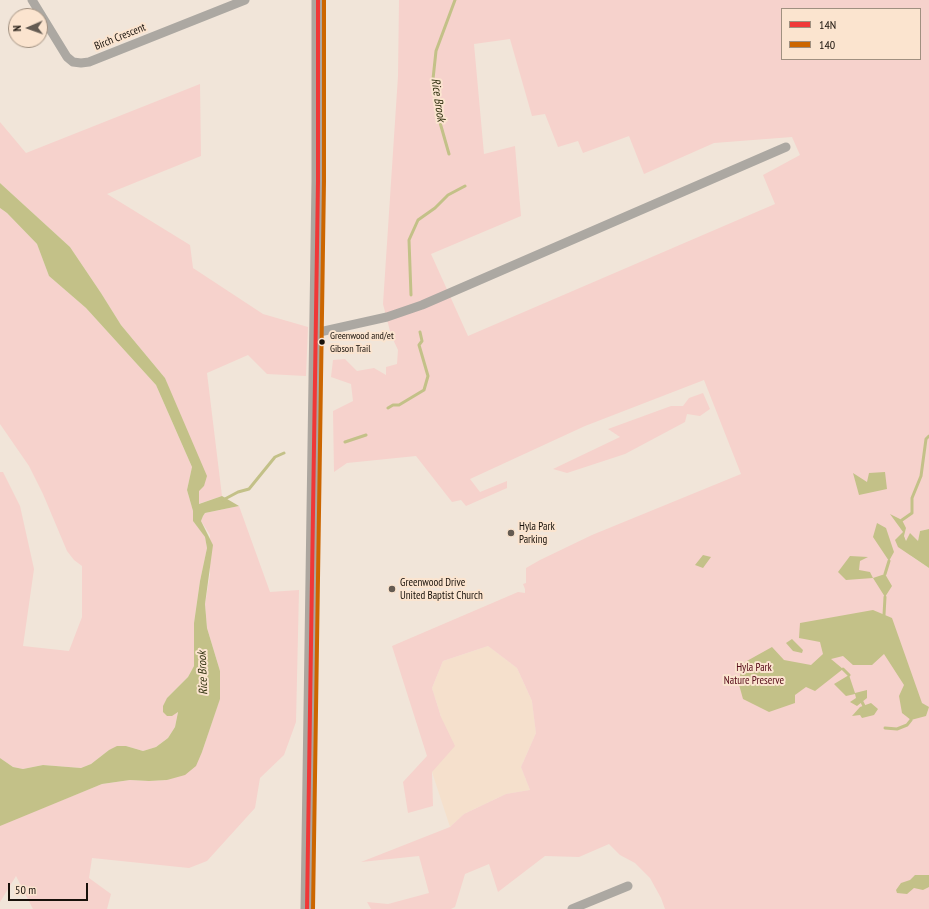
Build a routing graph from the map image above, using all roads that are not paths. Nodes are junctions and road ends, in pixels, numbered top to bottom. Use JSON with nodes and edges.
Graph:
{"nodes":[{"id":1,"x":32,"y":0,"type":"edge"},
{"id":2,"x":245,"y":0,"type":"edge"},
{"id":3,"x":318,"y":0,"type":"edge"},
{"id":4,"x":786,"y":147,"type":"dead end"},
{"id":5,"x":315,"y":333,"type":"junction"},
{"id":6,"x":628,"y":886,"type":"dead end"},
{"id":7,"x":307,"y":909,"type":"edge"},
{"id":8,"x":572,"y":909,"type":"edge"}],
"edges":[{"from":1,"to":2,"type":"street","name":"Birch Crescent"},
{"from":3,"to":5,"type":"main road"},
{"from":4,"to":5,"type":"street"},
{"from":5,"to":7,"type":"main road"},
{"from":6,"to":8,"type":"street"}]}
